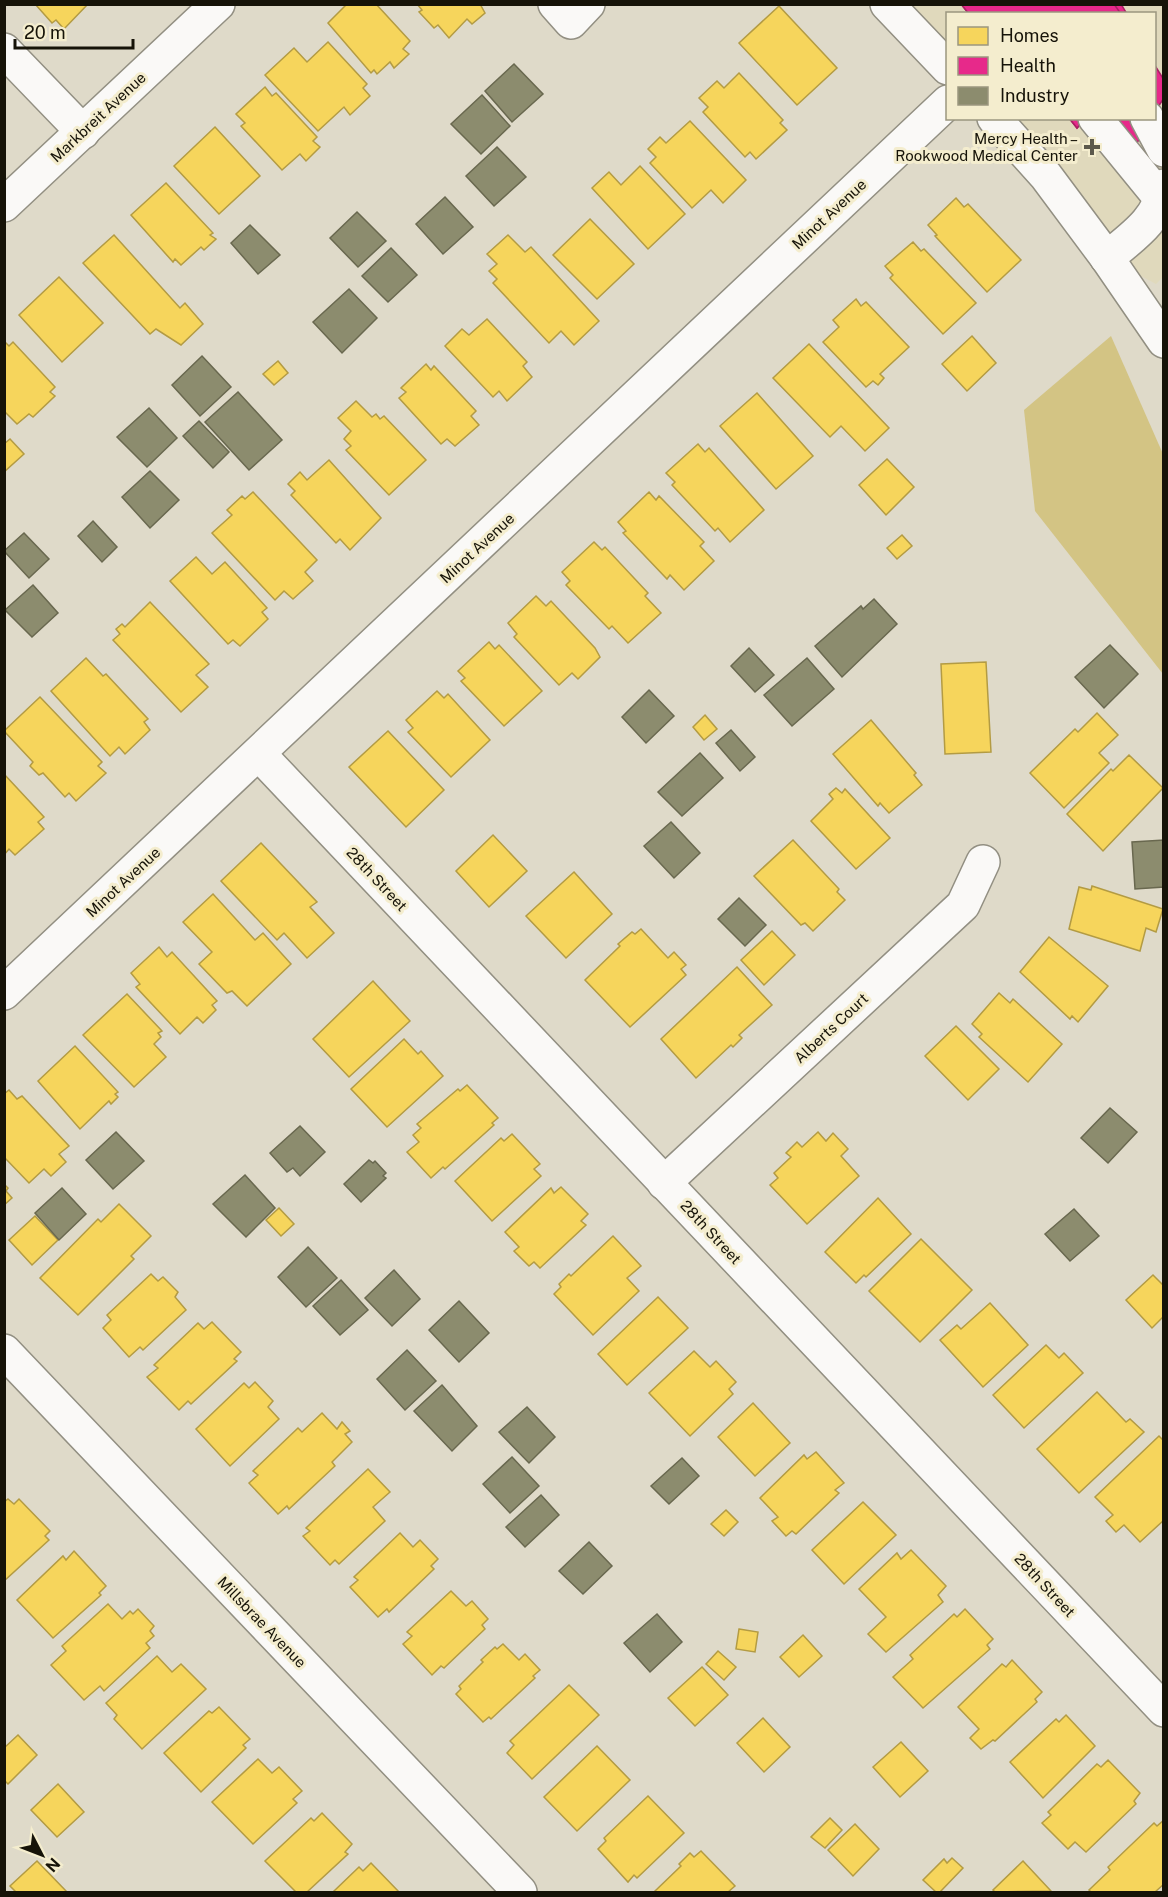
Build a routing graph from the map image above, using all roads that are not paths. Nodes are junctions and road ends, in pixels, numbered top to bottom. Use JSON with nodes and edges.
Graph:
{"nodes":[{"id":1,"x":218,"y":4,"type":"edge"},
{"id":2,"x":555,"y":4,"type":"edge"},
{"id":3,"x":588,"y":4,"type":"edge"},
{"id":4,"x":887,"y":4,"type":"edge"},
{"id":5,"x":4,"y":50,"type":"edge"},
{"id":6,"x":946,"y":66,"type":"edge"},
{"id":7,"x":946,"y":104,"type":"edge"},
{"id":8,"x":996,"y":120,"type":"edge"},
{"id":9,"x":1097,"y":120,"type":"edge"},
{"id":10,"x":1148,"y":120,"type":"edge"},
{"id":11,"x":83,"y":132,"type":"junction"},
{"id":12,"x":1164,"y":150,"type":"edge"},
{"id":13,"x":1163,"y":193,"type":"edge"},
{"id":14,"x":4,"y":205,"type":"edge"},
{"id":15,"x":1107,"y":258,"type":"junction"},
{"id":16,"x":1164,"y":341,"type":"edge"},
{"id":17,"x":260,"y":754,"type":"junction"},
{"id":18,"x":983,"y":862,"type":"dead end"},
{"id":19,"x":4,"y":993,"type":"edge"},
{"id":20,"x":664,"y":1183,"type":"junction"},
{"id":21,"x":4,"y":1351,"type":"edge"},
{"id":22,"x":1164,"y":1710,"type":"edge"},
{"id":23,"x":520,"y":1893,"type":"edge"}],
"edges":[{"from":1,"to":11,"type":"main road","name":"Markbreit Avenue"},
{"from":2,"to":3,"type":"main road"},
{"from":4,"to":6,"type":"main road"},
{"from":5,"to":11,"type":"main road"},
{"from":7,"to":17,"type":"main road","name":"Minot Avenue"},
{"from":8,"to":15,"type":"main road"},
{"from":9,"to":13,"type":"main road"},
{"from":10,"to":12,"type":"main road"},
{"from":11,"to":14,"type":"main road","name":"Markbreit Avenue"},
{"from":13,"to":15,"type":"main road"},
{"from":15,"to":16,"type":"main road"},
{"from":17,"to":19,"type":"main road","name":"Minot Avenue"},
{"from":17,"to":20,"type":"main road","name":"28th Street"},
{"from":18,"to":20,"type":"main road","name":"Alberts Court"},
{"from":20,"to":22,"type":"main road","name":"28th Street"},
{"from":21,"to":23,"type":"main road","name":"Millsbrae Avenue"}]}
